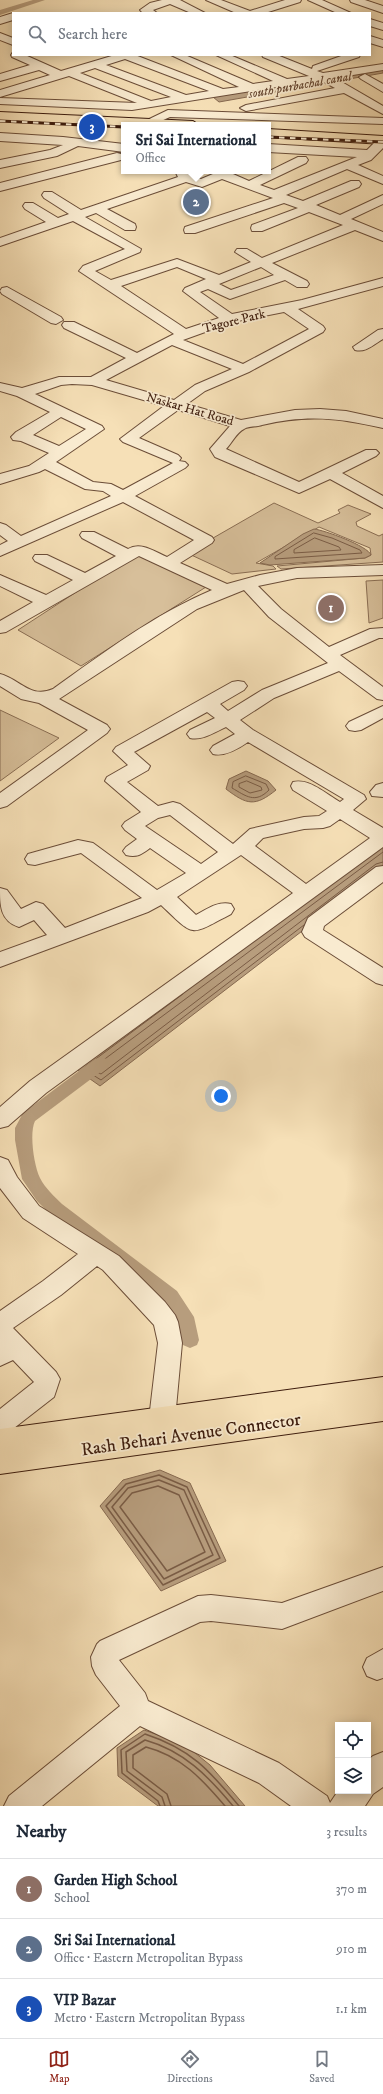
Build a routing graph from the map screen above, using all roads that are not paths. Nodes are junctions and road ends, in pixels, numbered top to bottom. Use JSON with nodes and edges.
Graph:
{"nodes":[{"id":1,"x":172,"y":0,"type":"edge"},
{"id":2,"x":211,"y":0,"type":"edge"},
{"id":3,"x":257,"y":0,"type":"edge"},
{"id":4,"x":296,"y":0,"type":"edge"},
{"id":5,"x":313,"y":0,"type":"edge"},
{"id":6,"x":355,"y":0,"type":"edge"},
{"id":7,"x":276,"y":6,"type":"junction"},
{"id":8,"x":381,"y":8,"type":"edge"},
{"id":9,"x":297,"y":11,"type":"dead end"},
{"id":10,"x":150,"y":12,"type":"edge"},
{"id":11,"x":198,"y":12,"type":"edge"},
{"id":12,"x":243,"y":12,"type":"edge"},
{"id":13,"x":257,"y":12,"type":"edge"},
{"id":14,"x":343,"y":12,"type":"edge"},
{"id":15,"x":367,"y":12,"type":"edge"},
{"id":16,"x":12,"y":16,"type":"edge"},
{"id":17,"x":0,"y":21,"type":"edge"},
{"id":18,"x":371,"y":22,"type":"edge"},
{"id":19,"x":383,"y":27,"type":"edge"},
{"id":20,"x":0,"y":36,"type":"edge"},
{"id":21,"x":371,"y":39,"type":"edge"},
{"id":22,"x":12,"y":42,"type":"edge"},
{"id":23,"x":383,"y":45,"type":"edge"},
{"id":24,"x":0,"y":48,"type":"edge"},
{"id":25,"x":371,"y":50,"type":"edge"},
{"id":26,"x":12,"y":56,"type":"edge"},
{"id":27,"x":123,"y":56,"type":"edge"},
{"id":28,"x":128,"y":56,"type":"edge"},
{"id":29,"x":178,"y":56,"type":"edge"},
{"id":30,"x":228,"y":56,"type":"edge"},
{"id":31,"x":270,"y":56,"type":"edge"},
{"id":32,"x":352,"y":56,"type":"edge"},
{"id":33,"x":14,"y":57,"type":"edge"},
{"id":34,"x":300,"y":58,"type":"dead end"},
{"id":35,"x":41,"y":60,"type":"edge"},
{"id":36,"x":285,"y":62,"type":"junction"},
{"id":37,"x":95,"y":64,"type":"junction"},
{"id":38,"x":201,"y":66,"type":"junction"},
{"id":39,"x":383,"y":66,"type":"edge"},
{"id":40,"x":306,"y":71,"type":"junction"},
{"id":41,"x":68,"y":72,"type":"junction"},
{"id":42,"x":173,"y":74,"type":"junction"},
{"id":43,"x":383,"y":74,"type":"edge"},
{"id":44,"x":365,"y":77,"type":"junction"},
{"id":45,"x":0,"y":78,"type":"edge"},
{"id":46,"x":136,"y":80,"type":"junction"},
{"id":47,"x":328,"y":80,"type":"junction"},
{"id":48,"x":287,"y":83,"type":"junction"},
{"id":49,"x":102,"y":85,"type":"junction"},
{"id":50,"x":82,"y":88,"type":"dead end"},
{"id":51,"x":252,"y":88,"type":"junction"},
{"id":52,"x":345,"y":89,"type":"junction"},
{"id":53,"x":383,"y":89,"type":"edge"},
{"id":54,"x":3,"y":91,"type":"edge"},
{"id":55,"x":68,"y":92,"type":"dead end"},
{"id":56,"x":223,"y":93,"type":"junction"},
{"id":57,"x":318,"y":94,"type":"junction"},
{"id":58,"x":186,"y":99,"type":"junction"},
{"id":59,"x":0,"y":101,"type":"edge"},
{"id":60,"x":38,"y":102,"type":"junction"},
{"id":61,"x":331,"y":102,"type":"dead end"},
{"id":62,"x":270,"y":103,"type":"junction"},
{"id":63,"x":150,"y":105,"type":"junction"},
{"id":64,"x":344,"y":109,"type":"dead end"},
{"id":65,"x":383,"y":111,"type":"edge"},
{"id":66,"x":168,"y":113,"type":"junction"},
{"id":67,"x":209,"y":115,"type":"junction"},
{"id":68,"x":0,"y":116,"type":"edge"},
{"id":69,"x":306,"y":118,"type":"junction"},
{"id":70,"x":364,"y":120,"type":"junction"},
{"id":71,"x":0,"y":121,"type":"edge"},
{"id":72,"x":383,"y":121,"type":"edge"},
{"id":73,"x":126,"y":122,"type":"edge"},
{"id":74,"x":149,"y":122,"type":"edge"},
{"id":75,"x":121,"y":126,"type":"edge"},
{"id":76,"x":271,"y":129,"type":"edge"},
{"id":77,"x":271,"y":133,"type":"edge"},
{"id":78,"x":383,"y":134,"type":"edge"},
{"id":79,"x":0,"y":137,"type":"edge"},
{"id":80,"x":383,"y":140,"type":"edge"},
{"id":81,"x":77,"y":143,"type":"junction"},
{"id":82,"x":271,"y":148,"type":"edge"},
{"id":83,"x":120,"y":153,"type":"edge"},
{"id":84,"x":271,"y":158,"type":"edge"},
{"id":85,"x":375,"y":158,"type":"edge"},
{"id":86,"x":302,"y":160,"type":"junction"},
{"id":87,"x":0,"y":164,"type":"edge"},
{"id":88,"x":355,"y":166,"type":"junction"},
{"id":89,"x":185,"y":174,"type":"edge"},
{"id":90,"x":224,"y":174,"type":"edge"},
{"id":91,"x":229,"y":174,"type":"edge"},
{"id":92,"x":383,"y":180,"type":"edge"},
{"id":93,"x":355,"y":184,"type":"dead end"},
{"id":94,"x":250,"y":186,"type":"junction"},
{"id":95,"x":0,"y":187,"type":"edge"},
{"id":96,"x":48,"y":195,"type":"dead end"},
{"id":97,"x":278,"y":197,"type":"junction"},
{"id":98,"x":383,"y":199,"type":"edge"},
{"id":99,"x":29,"y":206,"type":"dead end"},
{"id":100,"x":308,"y":206,"type":"junction"},
{"id":101,"x":97,"y":209,"type":"junction"},
{"id":102,"x":78,"y":216,"type":"junction"},
{"id":103,"x":342,"y":219,"type":"junction"},
{"id":104,"x":243,"y":222,"type":"dead end"},
{"id":105,"x":57,"y":223,"type":"junction"},
{"id":106,"x":355,"y":225,"type":"junction"},
{"id":107,"x":130,"y":227,"type":"dead end"},
{"id":108,"x":257,"y":228,"type":"junction"},
{"id":109,"x":190,"y":230,"type":"dead end"},
{"id":110,"x":275,"y":236,"type":"dead end"},
{"id":111,"x":383,"y":237,"type":"edge"},
{"id":112,"x":0,"y":242,"type":"edge"},
{"id":113,"x":242,"y":252,"type":"dead end"},
{"id":114,"x":262,"y":263,"type":"junction"},
{"id":115,"x":286,"y":275,"type":"junction"},
{"id":116,"x":212,"y":281,"type":"junction"},
{"id":117,"x":383,"y":282,"type":"edge"},
{"id":118,"x":302,"y":284,"type":"dead end"},
{"id":119,"x":111,"y":285,"type":"junction"},
{"id":120,"x":2,"y":290,"type":"edge"},
{"id":121,"x":287,"y":308,"type":"junction"},
{"id":122,"x":230,"y":319,"type":"junction"},
{"id":123,"x":56,"y":320,"type":"dead end"},
{"id":124,"x":69,"y":325,"type":"dead end"},
{"id":125,"x":383,"y":333,"type":"edge"},
{"id":126,"x":184,"y":334,"type":"junction"},
{"id":127,"x":171,"y":340,"type":"junction"},
{"id":128,"x":360,"y":347,"type":"dead end"},
{"id":129,"x":136,"y":358,"type":"junction"},
{"id":130,"x":244,"y":369,"type":"junction"},
{"id":131,"x":93,"y":381,"type":"junction"},
{"id":132,"x":0,"y":387,"type":"edge"},
{"id":133,"x":22,"y":393,"type":"junction"},
{"id":134,"x":177,"y":406,"type":"junction"},
{"id":135,"x":60,"y":412,"type":"junction"},
{"id":136,"x":381,"y":422,"type":"edge"},
{"id":137,"x":240,"y":424,"type":"junction"},
{"id":138,"x":60,"y":452,"type":"junction"},
{"id":139,"x":371,"y":452,"type":"dead end"},
{"id":140,"x":44,"y":462,"type":"junction"},
{"id":141,"x":331,"y":473,"type":"junction"},
{"id":142,"x":3,"y":476,"type":"edge"},
{"id":143,"x":383,"y":487,"type":"edge"},
{"id":144,"x":368,"y":494,"type":"junction"},
{"id":145,"x":124,"y":496,"type":"junction"},
{"id":146,"x":383,"y":503,"type":"edge"},
{"id":147,"x":0,"y":528,"type":"edge"},
{"id":148,"x":88,"y":535,"type":"dead end"},
{"id":149,"x":20,"y":542,"type":"junction"},
{"id":150,"x":0,"y":551,"type":"edge"},
{"id":151,"x":128,"y":555,"type":"junction"},
{"id":152,"x":41,"y":558,"type":"dead end"},
{"id":153,"x":168,"y":563,"type":"junction"},
{"id":154,"x":383,"y":570,"type":"edge"},
{"id":155,"x":0,"y":580,"type":"edge"},
{"id":156,"x":85,"y":580,"type":"junction"},
{"id":157,"x":247,"y":584,"type":"junction"},
{"id":158,"x":226,"y":590,"type":"junction"},
{"id":159,"x":46,"y":602,"type":"junction"},
{"id":160,"x":3,"y":623,"type":"edge"},
{"id":161,"x":383,"y":633,"type":"edge"},
{"id":162,"x":335,"y":659,"type":"junction"},
{"id":163,"x":0,"y":679,"type":"edge"},
{"id":164,"x":238,"y":686,"type":"dead end"},
{"id":165,"x":383,"y":695,"type":"edge"},
{"id":166,"x":45,"y":699,"type":"junction"},
{"id":167,"x":208,"y":704,"type":"junction"},
{"id":168,"x":383,"y":710,"type":"edge"},
{"id":169,"x":228,"y":719,"type":"junction"},
{"id":170,"x":355,"y":726,"type":"dead end"},
{"id":171,"x":196,"y":734,"type":"dead end"},
{"id":172,"x":247,"y":734,"type":"junction"},
{"id":173,"x":219,"y":750,"type":"dead end"},
{"id":174,"x":300,"y":786,"type":"dead end"},
{"id":175,"x":0,"y":802,"type":"edge"},
{"id":176,"x":154,"y":812,"type":"junction"},
{"id":177,"x":340,"y":812,"type":"junction"},
{"id":178,"x":382,"y":836,"type":"edge"},
{"id":179,"x":150,"y":839,"type":"junction"},
{"id":180,"x":133,"y":850,"type":"dead end"},
{"id":181,"x":237,"y":850,"type":"junction"},
{"id":182,"x":35,"y":859,"type":"dead end"},
{"id":183,"x":383,"y":872,"type":"edge"},
{"id":184,"x":200,"y":873,"type":"junction"},
{"id":185,"x":306,"y":893,"type":"junction"},
{"id":186,"x":0,"y":895,"type":"edge"},
{"id":187,"x":159,"y":897,"type":"junction"},
{"id":188,"x":224,"y":908,"type":"dead end"},
{"id":189,"x":61,"y":937,"type":"junction"},
{"id":190,"x":0,"y":960,"type":"edge"},
{"id":191,"x":383,"y":978,"type":"edge"},
{"id":192,"x":0,"y":1120,"type":"edge"},
{"id":193,"x":3,"y":1178,"type":"edge"},
{"id":194,"x":96,"y":1253,"type":"junction"},
{"id":195,"x":0,"y":1324,"type":"edge"},
{"id":196,"x":5,"y":1344,"type":"edge"},
{"id":197,"x":383,"y":1389,"type":"edge"},
{"id":198,"x":383,"y":1409,"type":"edge"},
{"id":199,"x":162,"y":1419,"type":"junction"},
{"id":200,"x":0,"y":1424,"type":"edge"},
{"id":201,"x":0,"y":1441,"type":"edge"},
{"id":202,"x":0,"y":1462,"type":"edge"},
{"id":203,"x":383,"y":1579,"type":"edge"},
{"id":204,"x":137,"y":1710,"type":"junction"},
{"id":205,"x":383,"y":1766,"type":"edge"},
{"id":206,"x":371,"y":1778,"type":"edge"},
{"id":207,"x":356,"y":1794,"type":"edge"},
{"id":208,"x":19,"y":1806,"type":"edge"},
{"id":209,"x":317,"y":1806,"type":"edge"},
{"id":210,"x":344,"y":1806,"type":"edge"}],
"edges":[{"from":1,"to":10,"type":"street"},
{"from":1,"to":11,"type":"street"},
{"from":2,"to":12,"type":"street"},
{"from":3,"to":7,"type":"street"},
{"from":4,"to":7,"type":"street"},
{"from":5,"to":14,"type":"street"},
{"from":6,"to":8,"type":"street"},
{"from":7,"to":9,"type":"street"},
{"from":7,"to":13,"type":"street"},
{"from":8,"to":15,"type":"street"},
{"from":16,"to":17,"type":"street"},
{"from":18,"to":19,"type":"street"},
{"from":20,"to":22,"type":"street"},
{"from":21,"to":23,"type":"street"},
{"from":23,"to":25,"type":"street"},
{"from":24,"to":26,"type":"street"},
{"from":27,"to":37,"type":"street"},
{"from":28,"to":42,"type":"street"},
{"from":29,"to":38,"type":"street"},
{"from":30,"to":38,"type":"street"},
{"from":30,"to":48,"type":"street"},
{"from":31,"to":36,"type":"street"},
{"from":32,"to":40,"type":"street"},
{"from":33,"to":35,"type":"street"},
{"from":34,"to":36,"type":"street"},
{"from":35,"to":41,"type":"street"},
{"from":35,"to":41,"type":"street"},
{"from":35,"to":45,"type":"street"},
{"from":36,"to":40,"type":"street"},
{"from":37,"to":41,"type":"street"},
{"from":37,"to":46,"type":"street"},
{"from":38,"to":42,"type":"street"},
{"from":38,"to":51,"type":"street"},
{"from":39,"to":47,"type":"street"},
{"from":40,"to":47,"type":"street"},
{"from":41,"to":49,"type":"street"},
{"from":41,"to":54,"type":"street"},
{"from":42,"to":46,"type":"street"},
{"from":42,"to":56,"type":"street"},
{"from":43,"to":44,"type":"street"},
{"from":44,"to":47,"type":"street"},
{"from":44,"to":53,"type":"street"},
{"from":46,"to":49,"type":"street"},
{"from":46,"to":58,"type":"street"},
{"from":47,"to":48,"type":"street"},
{"from":47,"to":52,"type":"street"},
{"from":47,"to":66,"type":"street"},
{"from":48,"to":51,"type":"street"},
{"from":49,"to":50,"type":"street"},
{"from":49,"to":63,"type":"street"},
{"from":51,"to":56,"type":"street"},
{"from":52,"to":57,"type":"street"},
{"from":52,"to":65,"type":"street"},
{"from":55,"to":60,"type":"street"},
{"from":56,"to":58,"type":"street"},
{"from":57,"to":61,"type":"street"},
{"from":57,"to":62,"type":"street"},
{"from":58,"to":63,"type":"street"},
{"from":59,"to":60,"type":"street"},
{"from":60,"to":63,"type":"street"},
{"from":62,"to":67,"type":"street"},
{"from":62,"to":69,"type":"street"},
{"from":64,"to":70,"type":"street"},
{"from":66,"to":67,"type":"street"},
{"from":66,"to":74,"type":"street"},
{"from":67,"to":69,"type":"street"},
{"from":68,"to":73,"type":"main road"},
{"from":69,"to":70,"type":"street"},
{"from":70,"to":72,"type":"street"},
{"from":71,"to":75,"type":"main road"},
{"from":76,"to":78,"type":"main road"},
{"from":77,"to":80,"type":"main road"},
{"from":79,"to":81,"type":"street"},
{"from":80,"to":85,"type":"street"},
{"from":81,"to":83,"type":"street"},
{"from":81,"to":87,"type":"street"},
{"from":82,"to":85,"type":"street"},
{"from":83,"to":95,"type":"street"},
{"from":84,"to":86,"type":"street"},
{"from":85,"to":88,"type":"street"},
{"from":86,"to":88,"type":"street"},
{"from":86,"to":94,"type":"street"},
{"from":88,"to":92,"type":"street"},
{"from":88,"to":97,"type":"street"},
{"from":89,"to":90,"type":"street"},
{"from":89,"to":101,"type":"street"},
{"from":91,"to":94,"type":"street"},
{"from":93,"to":100,"type":"street"},
{"from":94,"to":97,"type":"street"},
{"from":96,"to":102,"type":"street"},
{"from":97,"to":100,"type":"street"},
{"from":97,"to":109,"type":"street"},
{"from":98,"to":103,"type":"street"},
{"from":99,"to":105,"type":"street"},
{"from":100,"to":103,"type":"street"},
{"from":100,"to":108,"type":"street"},
{"from":101,"to":102,"type":"street"},
{"from":101,"to":107,"type":"street"},
{"from":102,"to":105,"type":"street"},
{"from":102,"to":119,"type":"street"},
{"from":103,"to":106,"type":"street"},
{"from":104,"to":108,"type":"street"},
{"from":105,"to":112,"type":"street"},
{"from":106,"to":111,"type":"street"},
{"from":106,"to":114,"type":"street"},
{"from":108,"to":110,"type":"street"},
{"from":113,"to":114,"type":"street"},
{"from":114,"to":115,"type":"street"},
{"from":114,"to":116,"type":"street"},
{"from":115,"to":116,"type":"street"},
{"from":115,"to":118,"type":"street"},
{"from":116,"to":119,"type":"street"},
{"from":116,"to":122,"type":"street"},
{"from":117,"to":121,"type":"street","name":"Tagore Park"},
{"from":119,"to":126,"type":"street"},
{"from":120,"to":123,"type":"street"},
{"from":121,"to":122,"type":"street","name":"Tagore Park"},
{"from":121,"to":130,"type":"street"},
{"from":122,"to":126,"type":"street","name":"Tagore Park"},
{"from":124,"to":129,"type":"street"},
{"from":125,"to":128,"type":"street"},
{"from":126,"to":127,"type":"street","name":"Tagore Park"},
{"from":127,"to":129,"type":"street","name":"Tagore Park"},
{"from":127,"to":130,"type":"street"},
{"from":129,"to":131,"type":"street","name":"Tagore Park"},
{"from":130,"to":134,"type":"street"},
{"from":131,"to":133,"type":"street","name":"Naskar Hat Road"},
{"from":131,"to":134,"type":"street","name":"Naskar Hat Road"},
{"from":132,"to":133,"type":"street"},
{"from":133,"to":135,"type":"street"},
{"from":134,"to":137,"type":"street","name":"Naskar Hat Road"},
{"from":134,"to":145,"type":"street"},
{"from":135,"to":138,"type":"street"},
{"from":135,"to":138,"type":"street"},
{"from":136,"to":137,"type":"street","name":"Naskar Hat Road"},
{"from":137,"to":141,"type":"street"},
{"from":138,"to":140,"type":"street"},
{"from":139,"to":141,"type":"street"},
{"from":140,"to":142,"type":"street"},
{"from":140,"to":145,"type":"street"},
{"from":141,"to":144,"type":"street"},
{"from":143,"to":144,"type":"street"},
{"from":144,"to":146,"type":"street"},
{"from":145,"to":149,"type":"street"},
{"from":145,"to":153,"type":"street"},
{"from":147,"to":149,"type":"street"},
{"from":148,"to":151,"type":"street"},
{"from":149,"to":150,"type":"street"},
{"from":151,"to":153,"type":"street"},
{"from":151,"to":156,"type":"street"},
{"from":152,"to":156,"type":"street"},
{"from":153,"to":158,"type":"street"},
{"from":154,"to":157,"type":"street"},
{"from":155,"to":159,"type":"street"},
{"from":156,"to":159,"type":"street"},
{"from":157,"to":158,"type":"street"},
{"from":157,"to":162,"type":"street"},
{"from":158,"to":166,"type":"street"},
{"from":159,"to":160,"type":"street"},
{"from":161,"to":162,"type":"street"},
{"from":162,"to":165,"type":"street"},
{"from":162,"to":169,"type":"street"},
{"from":163,"to":166,"type":"street"},
{"from":164,"to":167,"type":"street"},
{"from":166,"to":175,"type":"street"},
{"from":167,"to":169,"type":"street"},
{"from":167,"to":176,"type":"street"},
{"from":168,"to":170,"type":"street"},
{"from":169,"to":171,"type":"street"},
{"from":169,"to":172,"type":"street"},
{"from":172,"to":173,"type":"street"},
{"from":172,"to":177,"type":"street"},
{"from":174,"to":177,"type":"street"},
{"from":176,"to":179,"type":"street"},
{"from":176,"to":181,"type":"street"},
{"from":177,"to":178,"type":"street"},
{"from":177,"to":181,"type":"street"},
{"from":178,"to":185,"type":"street"},
{"from":179,"to":180,"type":"street"},
{"from":179,"to":184,"type":"street"},
{"from":181,"to":184,"type":"street"},
{"from":181,"to":185,"type":"street"},
{"from":182,"to":187,"type":"street"},
{"from":183,"to":191,"type":"street"},
{"from":184,"to":187,"type":"street"},
{"from":185,"to":192,"type":"street"},
{"from":186,"to":189,"type":"street"},
{"from":187,"to":188,"type":"street"},
{"from":187,"to":189,"type":"street"},
{"from":189,"to":190,"type":"street"},
{"from":193,"to":194,"type":"street"},
{"from":194,"to":195,"type":"street"},
{"from":194,"to":199,"type":"street"},
{"from":196,"to":200,"type":"street"},
{"from":197,"to":199,"type":"main road","name":"Rash Behari Avenue Connector"},
{"from":198,"to":202,"type":"main road","name":"Rash Behari Avenue Connector"},
{"from":199,"to":201,"type":"main road","name":"Rash Behari Avenue Connector"},
{"from":203,"to":204,"type":"street"},
{"from":204,"to":208,"type":"street"},
{"from":204,"to":209,"type":"street"},
{"from":205,"to":206,"type":"street"},
{"from":207,"to":210,"type":"street"}]}
